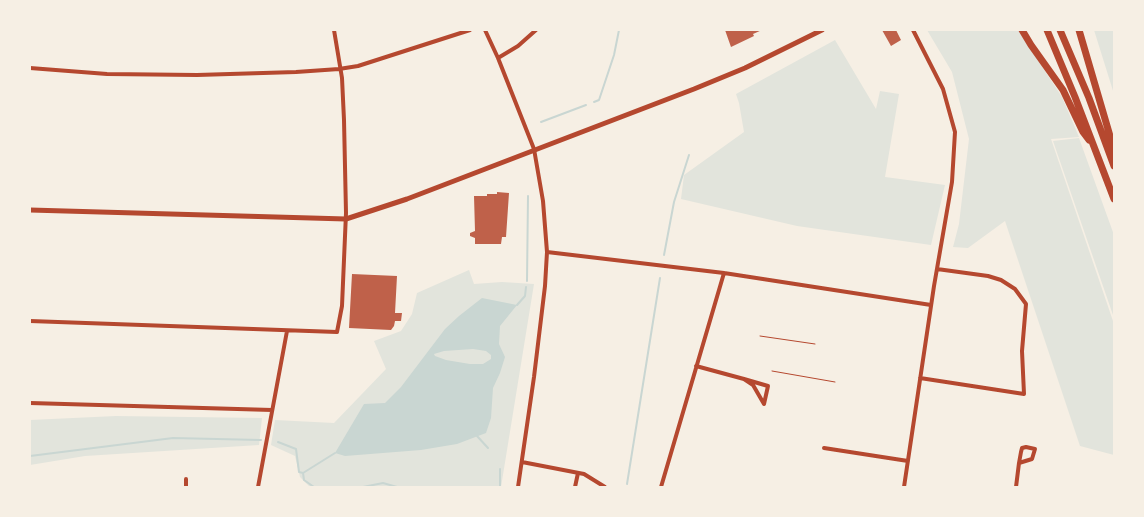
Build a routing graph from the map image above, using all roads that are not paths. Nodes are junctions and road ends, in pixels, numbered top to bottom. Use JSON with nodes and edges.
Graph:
{"nodes":[{"id":1,"x":334,"y":30,"type":"edge"},
{"id":2,"x":470,"y":30,"type":"edge"},
{"id":3,"x":485,"y":30,"type":"edge"},
{"id":4,"x":536,"y":30,"type":"edge"},
{"id":5,"x":822,"y":30,"type":"edge"},
{"id":6,"x":913,"y":30,"type":"edge"},
{"id":7,"x":1022,"y":30,"type":"edge"},
{"id":8,"x":1047,"y":30,"type":"edge"},
{"id":9,"x":1060,"y":30,"type":"edge"},
{"id":10,"x":1079,"y":30,"type":"edge"},
{"id":11,"x":498,"y":58,"type":"junction"},
{"id":12,"x":30,"y":68,"type":"edge"},
{"id":13,"x":339,"y":69,"type":"junction"},
{"id":14,"x":1094,"y":146,"type":"junction"},
{"id":15,"x":534,"y":149,"type":"junction"},
{"id":16,"x":1110,"y":157,"type":"junction"},
{"id":17,"x":1114,"y":166,"type":"edge"},
{"id":18,"x":1114,"y":199,"type":"edge"},
{"id":19,"x":30,"y":210,"type":"edge"},
{"id":20,"x":346,"y":219,"type":"junction"},
{"id":21,"x":547,"y":252,"type":"junction"},
{"id":22,"x":937,"y":269,"type":"junction"},
{"id":23,"x":724,"y":273,"type":"junction"},
{"id":24,"x":931,"y":305,"type":"junction"},
{"id":25,"x":30,"y":320,"type":"edge"},
{"id":26,"x":287,"y":332,"type":"junction"},
{"id":27,"x":696,"y":366,"type":"junction"},
{"id":28,"x":920,"y":378,"type":"junction"},
{"id":29,"x":744,"y":379,"type":"junction"},
{"id":30,"x":30,"y":403,"type":"edge"},
{"id":31,"x":272,"y":410,"type":"junction"},
{"id":32,"x":824,"y":448,"type":"dead end"},
{"id":33,"x":908,"y":461,"type":"junction"},
{"id":34,"x":522,"y":462,"type":"junction"},
{"id":35,"x":1019,"y":463,"type":"junction"},
{"id":36,"x":578,"y":473,"type":"junction"},
{"id":37,"x":186,"y":479,"type":"dead end"},
{"id":38,"x":186,"y":487,"type":"edge"},
{"id":39,"x":258,"y":487,"type":"edge"},
{"id":40,"x":518,"y":487,"type":"edge"},
{"id":41,"x":575,"y":487,"type":"edge"},
{"id":42,"x":605,"y":487,"type":"edge"},
{"id":43,"x":661,"y":487,"type":"edge"},
{"id":44,"x":904,"y":487,"type":"edge"},
{"id":45,"x":1016,"y":487,"type":"edge"}],
"edges":[{"from":1,"to":13,"type":"street"},
{"from":2,"to":13,"type":"street"},
{"from":3,"to":11,"type":"street"},
{"from":4,"to":11,"type":"street"},
{"from":5,"to":15,"type":"main road"},
{"from":6,"to":22,"type":"street"},
{"from":7,"to":14,"type":"highway"},
{"from":8,"to":14,"type":"highway"},
{"from":9,"to":16,"type":"highway"},
{"from":10,"to":16,"type":"highway"},
{"from":11,"to":15,"type":"street"},
{"from":12,"to":13,"type":"street"},
{"from":13,"to":20,"type":"street"},
{"from":14,"to":18,"type":"highway"},
{"from":15,"to":20,"type":"main road"},
{"from":15,"to":21,"type":"street"},
{"from":16,"to":17,"type":"highway"},
{"from":19,"to":20,"type":"main road"},
{"from":20,"to":26,"type":"street"},
{"from":21,"to":23,"type":"street"},
{"from":21,"to":34,"type":"street"},
{"from":22,"to":24,"type":"street"},
{"from":22,"to":28,"type":"street"},
{"from":23,"to":24,"type":"street"},
{"from":23,"to":27,"type":"street"},
{"from":24,"to":28,"type":"street"},
{"from":25,"to":26,"type":"street"},
{"from":26,"to":31,"type":"street"},
{"from":27,"to":29,"type":"street"},
{"from":27,"to":43,"type":"street"},
{"from":28,"to":33,"type":"street"},
{"from":29,"to":29,"type":"street"},
{"from":30,"to":31,"type":"street"},
{"from":31,"to":39,"type":"street"},
{"from":32,"to":33,"type":"street"},
{"from":33,"to":44,"type":"street"},
{"from":34,"to":36,"type":"street"},
{"from":34,"to":40,"type":"street"},
{"from":35,"to":35,"type":"street"},
{"from":35,"to":45,"type":"street"},
{"from":36,"to":41,"type":"street"},
{"from":36,"to":42,"type":"street"},
{"from":37,"to":38,"type":"street"}]}
